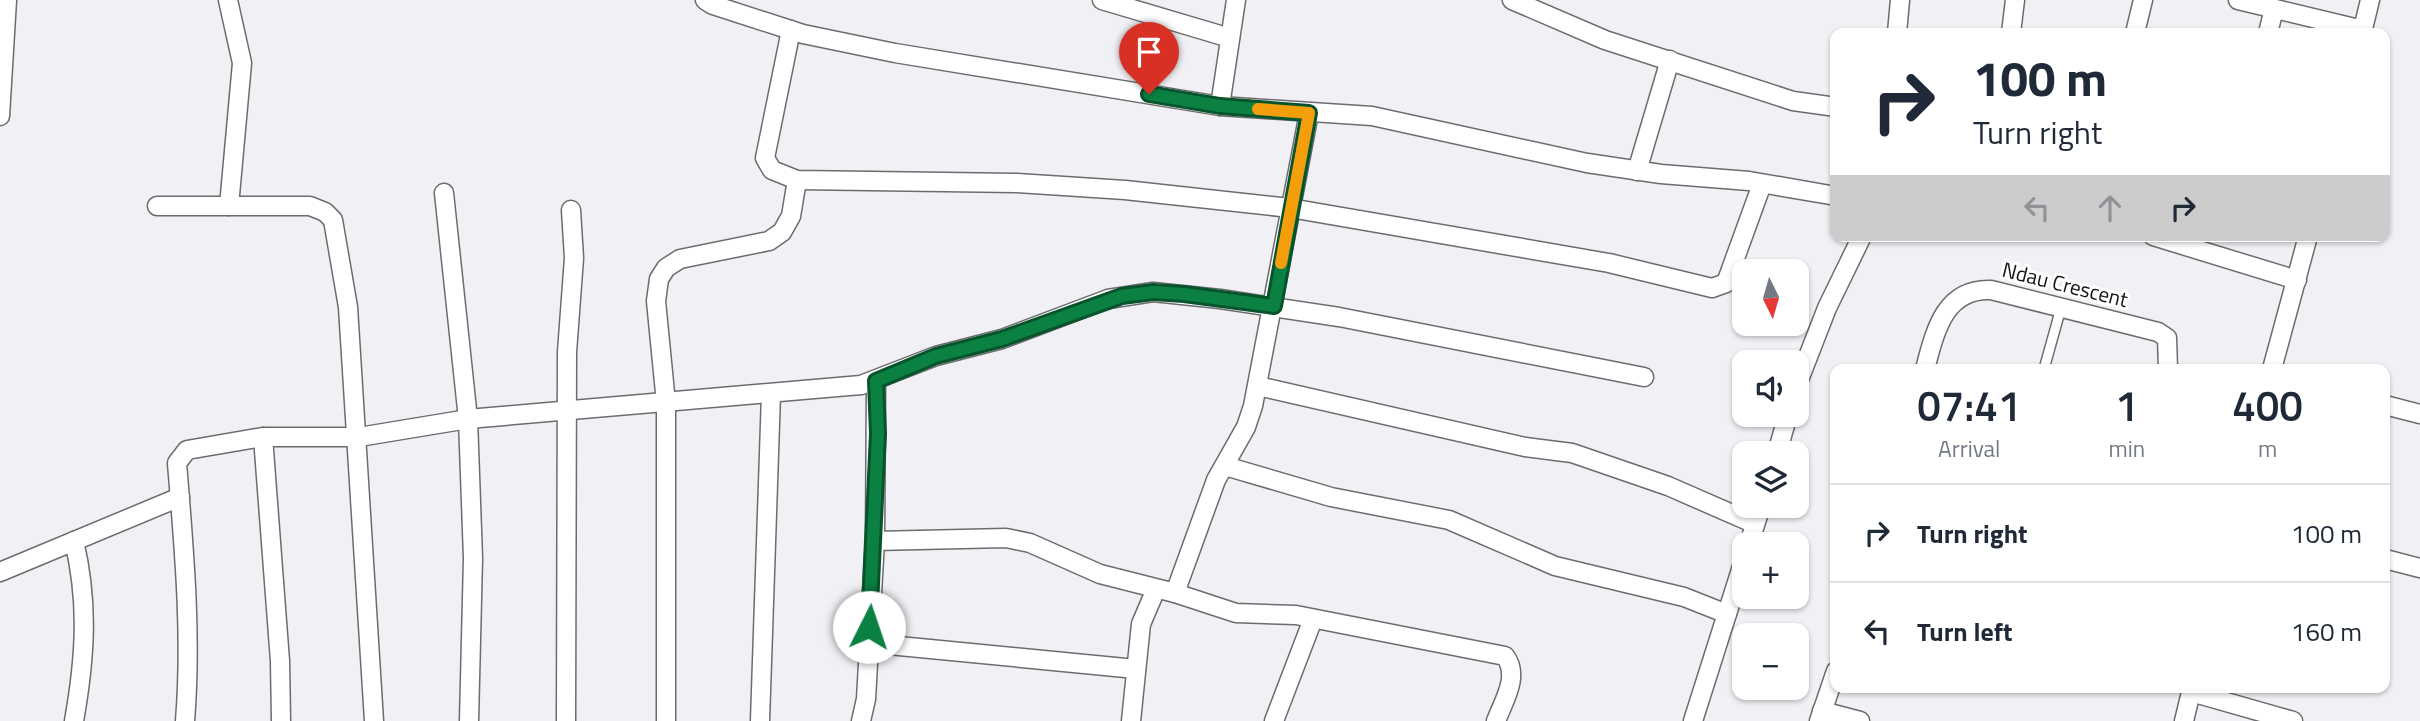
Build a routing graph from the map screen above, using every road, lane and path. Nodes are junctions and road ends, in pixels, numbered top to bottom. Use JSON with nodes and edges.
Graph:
{"nodes":[{"id":1,"x":7,"y":0,"type":"edge"},
{"id":2,"x":228,"y":0,"type":"edge"},
{"id":3,"x":705,"y":0,"type":"edge"},
{"id":4,"x":1102,"y":0,"type":"edge"},
{"id":5,"x":1236,"y":0,"type":"edge"},
{"id":6,"x":1512,"y":0,"type":"edge"},
{"id":7,"x":1900,"y":0,"type":"edge"},
{"id":8,"x":2015,"y":0,"type":"edge"},
{"id":9,"x":2143,"y":0,"type":"edge"},
{"id":10,"x":2238,"y":0,"type":"edge"},
{"id":11,"x":2370,"y":0,"type":"edge"},
{"id":12,"x":2297,"y":7,"type":"edge"},
{"id":13,"x":2274,"y":9,"type":"junction"},
{"id":14,"x":1897,"y":28,"type":"edge"},
{"id":15,"x":2012,"y":28,"type":"edge"},
{"id":16,"x":2135,"y":28,"type":"edge"},
{"id":17,"x":2269,"y":28,"type":"edge"},
{"id":18,"x":2354,"y":28,"type":"edge"},
{"id":19,"x":2363,"y":28,"type":"edge"},
{"id":20,"x":791,"y":30,"type":"junction"},
{"id":21,"x":1230,"y":38,"type":"junction"},
{"id":22,"x":1670,"y":60,"type":"junction"},
{"id":23,"x":1220,"y":106,"type":"junction"},
{"id":24,"x":1830,"y":106,"type":"edge"},
{"id":25,"x":1309,"y":113,"type":"junction"},
{"id":26,"x":0,"y":116,"type":"edge"},
{"id":27,"x":1637,"y":171,"type":"junction"},
{"id":28,"x":797,"y":180,"type":"junction"},
{"id":29,"x":1762,"y":184,"type":"junction"},
{"id":30,"x":444,"y":193,"type":"dead end"},
{"id":31,"x":1830,"y":195,"type":"edge"},
{"id":32,"x":157,"y":206,"type":"dead end"},
{"id":33,"x":229,"y":206,"type":"junction"},
{"id":34,"x":1290,"y":208,"type":"junction"},
{"id":35,"x":571,"y":210,"type":"dead end"},
{"id":36,"x":1859,"y":242,"type":"edge"},
{"id":37,"x":2173,"y":242,"type":"edge"},
{"id":38,"x":2306,"y":242,"type":"edge"},
{"id":39,"x":2297,"y":280,"type":"junction"},
{"id":40,"x":1274,"y":306,"type":"junction"},
{"id":41,"x":2061,"y":307,"type":"junction"},
{"id":42,"x":1809,"y":354,"type":"edge"},
{"id":43,"x":1927,"y":364,"type":"edge"},
{"id":44,"x":2045,"y":364,"type":"edge"},
{"id":45,"x":2168,"y":364,"type":"edge"},
{"id":46,"x":2273,"y":364,"type":"edge"},
{"id":47,"x":1644,"y":377,"type":"dead end"},
{"id":48,"x":876,"y":381,"type":"junction"},
{"id":49,"x":1258,"y":386,"type":"junction"},
{"id":50,"x":771,"y":394,"type":"junction"},
{"id":51,"x":666,"y":403,"type":"junction"},
{"id":52,"x":2390,"y":406,"type":"edge"},
{"id":53,"x":568,"y":412,"type":"junction"},
{"id":54,"x":2420,"y":414,"type":"edge"},
{"id":55,"x":468,"y":419,"type":"junction"},
{"id":56,"x":263,"y":437,"type":"junction"},
{"id":57,"x":359,"y":437,"type":"junction"},
{"id":58,"x":1224,"y":466,"type":"junction"},
{"id":59,"x":180,"y":497,"type":"junction"},
{"id":60,"x":1757,"y":518,"type":"edge"},
{"id":61,"x":1755,"y":524,"type":"junction"},
{"id":62,"x":1753,"y":532,"type":"edge"},
{"id":63,"x":74,"y":541,"type":"junction"},
{"id":64,"x":875,"y":541,"type":"junction"},
{"id":65,"x":2390,"y":560,"type":"edge"},
{"id":66,"x":2420,"y":568,"type":"edge"},
{"id":67,"x":0,"y":572,"type":"edge"},
{"id":68,"x":1156,"y":589,"type":"junction"},
{"id":69,"x":1175,"y":593,"type":"junction"},
{"id":70,"x":1732,"y":598,"type":"edge"},
{"id":71,"x":1727,"y":614,"type":"junction"},
{"id":72,"x":1313,"y":619,"type":"junction"},
{"id":73,"x":868,"y":643,"type":"junction"},
{"id":74,"x":1136,"y":669,"type":"junction"},
{"id":75,"x":1830,"y":689,"type":"edge"},
{"id":76,"x":2191,"y":693,"type":"edge"},
{"id":77,"x":2202,"y":693,"type":"edge"},
{"id":78,"x":1821,"y":716,"type":"edge"},
{"id":79,"x":74,"y":721,"type":"edge"},
{"id":80,"x":185,"y":721,"type":"edge"},
{"id":81,"x":281,"y":721,"type":"edge"},
{"id":82,"x":374,"y":721,"type":"edge"},
{"id":83,"x":469,"y":721,"type":"edge"},
{"id":84,"x":566,"y":721,"type":"edge"},
{"id":85,"x":666,"y":721,"type":"edge"},
{"id":86,"x":760,"y":721,"type":"edge"},
{"id":87,"x":861,"y":721,"type":"edge"},
{"id":88,"x":1131,"y":721,"type":"edge"},
{"id":89,"x":1274,"y":721,"type":"edge"},
{"id":90,"x":1496,"y":721,"type":"edge"},
{"id":91,"x":1693,"y":721,"type":"edge"},
{"id":92,"x":1860,"y":721,"type":"edge"},
{"id":93,"x":2183,"y":721,"type":"edge"},
{"id":94,"x":2294,"y":721,"type":"edge"}],
"edges":[{"from":1,"to":26,"type":"street"},
{"from":2,"to":33,"type":"street"},
{"from":3,"to":20,"type":"street"},
{"from":4,"to":21,"type":"street"},
{"from":5,"to":21,"type":"street"},
{"from":6,"to":22,"type":"street"},
{"from":7,"to":14,"type":"street"},
{"from":8,"to":15,"type":"street"},
{"from":9,"to":16,"type":"street"},
{"from":10,"to":13,"type":"street"},
{"from":11,"to":19,"type":"street"},
{"from":12,"to":13,"type":"street"},
{"from":12,"to":18,"type":"street"},
{"from":13,"to":17,"type":"street"},
{"from":20,"to":23,"type":"street"},
{"from":20,"to":28,"type":"street"},
{"from":21,"to":23,"type":"street"},
{"from":22,"to":24,"type":"street"},
{"from":22,"to":27,"type":"street"},
{"from":23,"to":25,"type":"street"},
{"from":25,"to":27,"type":"street"},
{"from":25,"to":34,"type":"street"},
{"from":27,"to":29,"type":"street"},
{"from":28,"to":34,"type":"street"},
{"from":28,"to":51,"type":"street"},
{"from":29,"to":31,"type":"street"},
{"from":29,"to":34,"type":"street"},
{"from":30,"to":55,"type":"street"},
{"from":32,"to":33,"type":"street"},
{"from":33,"to":57,"type":"street"},
{"from":34,"to":40,"type":"street"},
{"from":35,"to":53,"type":"street"},
{"from":36,"to":42,"type":"street"},
{"from":37,"to":39,"type":"street"},
{"from":38,"to":39,"type":"street"},
{"from":39,"to":46,"type":"street"},
{"from":40,"to":47,"type":"street"},
{"from":40,"to":48,"type":"street"},
{"from":40,"to":49,"type":"street"},
{"from":41,"to":43,"type":"street","name":"Ndau Crescent"},
{"from":41,"to":44,"type":"lane"},
{"from":41,"to":45,"type":"street","name":"Ndau Crescent"},
{"from":48,"to":50,"type":"street"},
{"from":48,"to":64,"type":"street"},
{"from":49,"to":58,"type":"street"},
{"from":49,"to":61,"type":"street"},
{"from":50,"to":51,"type":"street"},
{"from":50,"to":86,"type":"street"},
{"from":51,"to":53,"type":"street"},
{"from":51,"to":85,"type":"street"},
{"from":52,"to":54,"type":"street"},
{"from":53,"to":55,"type":"street"},
{"from":53,"to":84,"type":"street"},
{"from":55,"to":57,"type":"street"},
{"from":55,"to":83,"type":"street"},
{"from":56,"to":57,"type":"street"},
{"from":56,"to":59,"type":"street"},
{"from":56,"to":81,"type":"street"},
{"from":57,"to":82,"type":"street"},
{"from":58,"to":69,"type":"street"},
{"from":58,"to":71,"type":"street"},
{"from":59,"to":63,"type":"street"},
{"from":59,"to":80,"type":"street"},
{"from":60,"to":61,"type":"street"},
{"from":61,"to":62,"type":"street"},
{"from":63,"to":67,"type":"street"},
{"from":63,"to":79,"type":"street"},
{"from":64,"to":68,"type":"street"},
{"from":64,"to":73,"type":"street"},
{"from":65,"to":66,"type":"street"},
{"from":68,"to":69,"type":"street"},
{"from":68,"to":74,"type":"street"},
{"from":69,"to":72,"type":"street"},
{"from":70,"to":71,"type":"street"},
{"from":71,"to":91,"type":"street"},
{"from":72,"to":89,"type":"street"},
{"from":72,"to":90,"type":"street"},
{"from":73,"to":74,"type":"street"},
{"from":73,"to":87,"type":"street"},
{"from":74,"to":88,"type":"street"},
{"from":75,"to":78,"type":"street"},
{"from":76,"to":93,"type":"street"},
{"from":77,"to":94,"type":"street"},
{"from":78,"to":92,"type":"street"}]}
